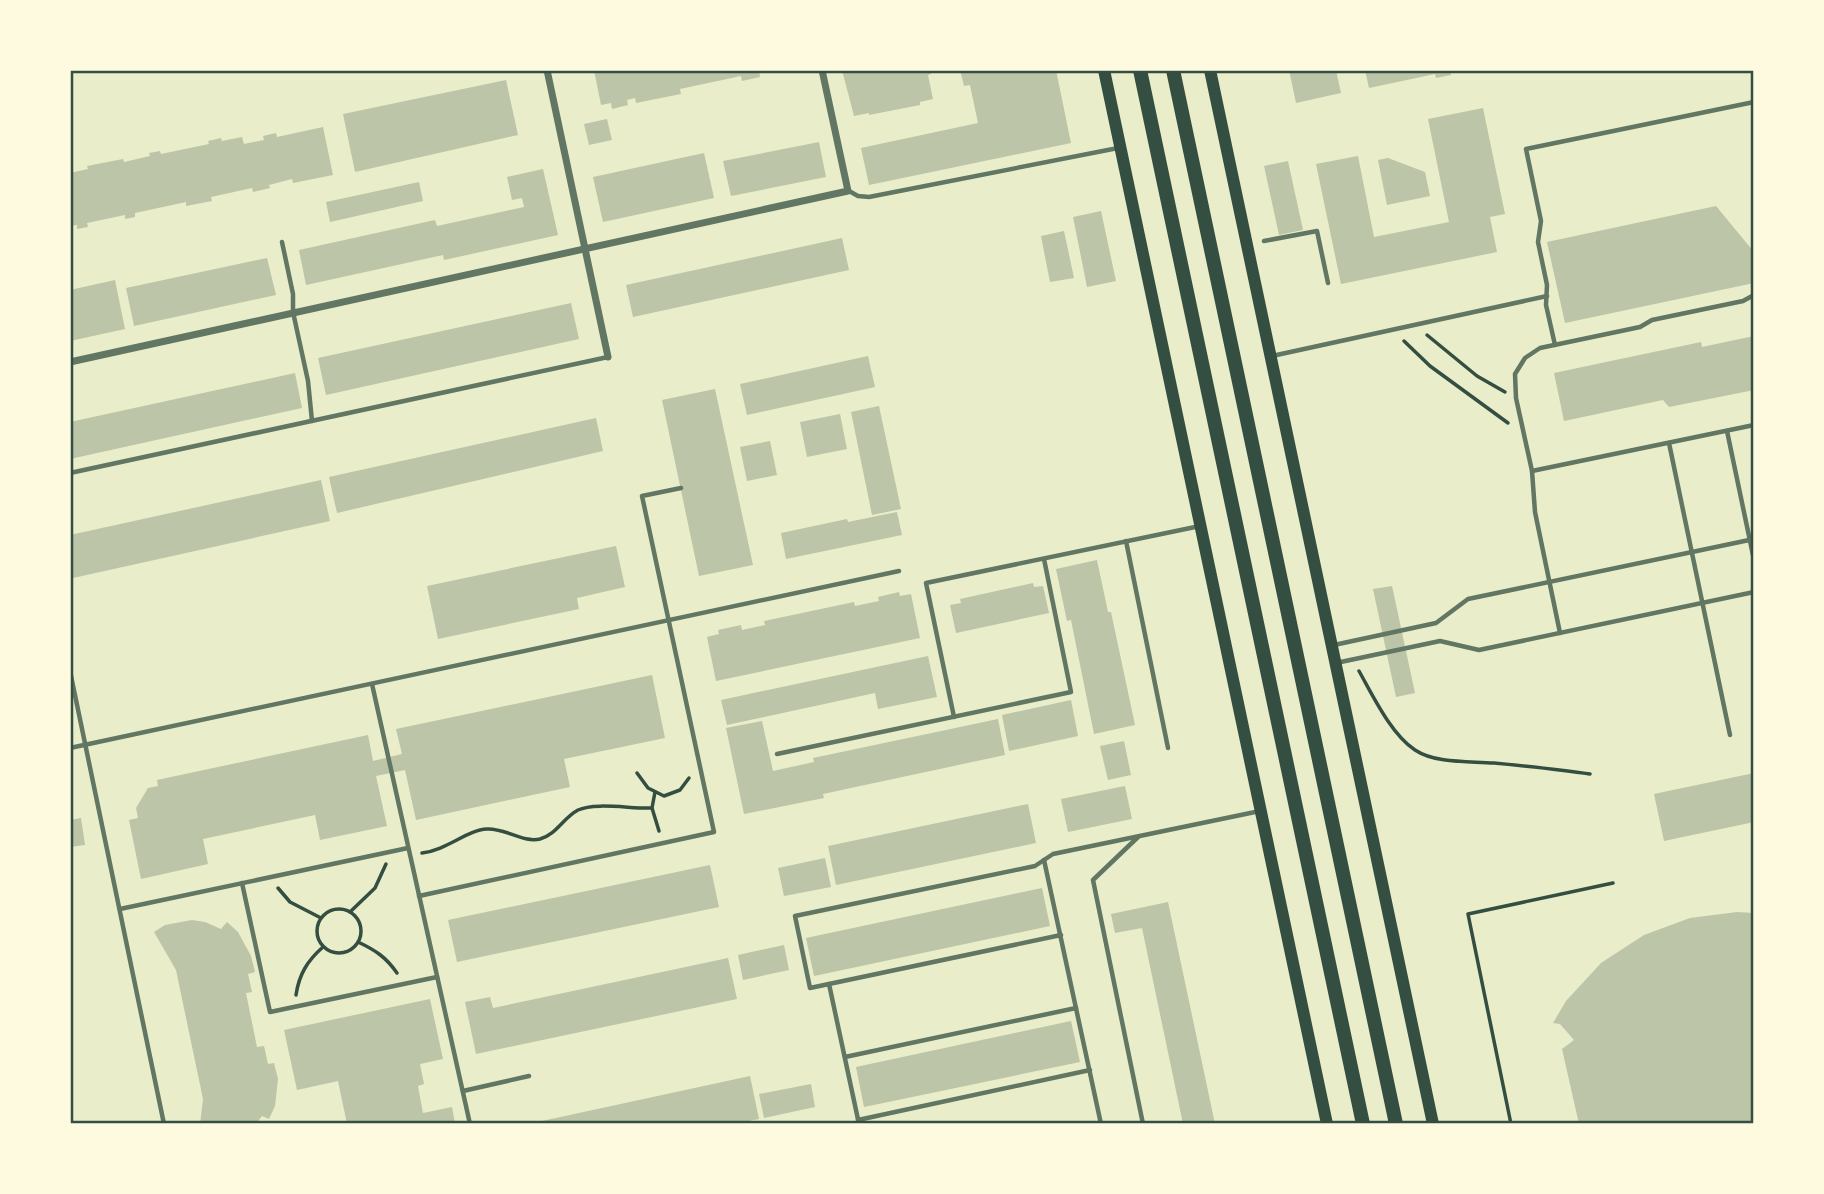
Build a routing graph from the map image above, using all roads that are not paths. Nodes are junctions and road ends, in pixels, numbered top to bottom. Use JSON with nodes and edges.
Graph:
{"nodes":[{"id":1,"x":547,"y":70,"type":"edge"},
{"id":2,"x":822,"y":70,"type":"edge"},
{"id":3,"x":1104,"y":70,"type":"edge"},
{"id":4,"x":1140,"y":70,"type":"edge"},
{"id":5,"x":1173,"y":70,"type":"edge"},
{"id":6,"x":1210,"y":70,"type":"edge"},
{"id":7,"x":1754,"y":102,"type":"edge"},
{"id":8,"x":1120,"y":148,"type":"junction"},
{"id":9,"x":848,"y":191,"type":"junction"},
{"id":10,"x":1264,"y":241,"type":"dead end"},
{"id":11,"x":282,"y":242,"type":"dead end"},
{"id":12,"x":585,"y":248,"type":"junction"},
{"id":13,"x":1328,"y":283,"type":"dead end"},
{"id":14,"x":1754,"y":295,"type":"edge"},
{"id":15,"x":1547,"y":296,"type":"junction"},
{"id":16,"x":293,"y":313,"type":"junction"},
{"id":17,"x":1555,"y":345,"type":"junction"},
{"id":18,"x":1271,"y":356,"type":"junction"},
{"id":19,"x":608,"y":357,"type":"joint"},
{"id":20,"x":70,"y":362,"type":"edge"},
{"id":21,"x":312,"y":421,"type":"junction"},
{"id":22,"x":1754,"y":425,"type":"edge"},
{"id":23,"x":1727,"y":431,"type":"junction"},
{"id":24,"x":1668,"y":443,"type":"junction"},
{"id":25,"x":1532,"y":471,"type":"junction"},
{"id":26,"x":70,"y":473,"type":"edge"},
{"id":27,"x":681,"y":488,"type":"dead end"},
{"id":28,"x":1200,"y":526,"type":"junction"},
{"id":29,"x":1752,"y":539,"type":"edge"},
{"id":30,"x":1126,"y":541,"type":"junction"},
{"id":31,"x":1692,"y":552,"type":"junction"},
{"id":32,"x":1044,"y":559,"type":"junction"},
{"id":33,"x":1754,"y":560,"type":"edge"},
{"id":34,"x":899,"y":571,"type":"dead end"},
{"id":35,"x":1550,"y":582,"type":"junction"},
{"id":36,"x":1754,"y":592,"type":"edge"},
{"id":37,"x":1702,"y":603,"type":"junction"},
{"id":38,"x":669,"y":621,"type":"junction"},
{"id":39,"x":1560,"y":633,"type":"junction"},
{"id":40,"x":1332,"y":645,"type":"junction"},
{"id":41,"x":1336,"y":663,"type":"junction"},
{"id":42,"x":70,"y":671,"type":"edge"},
{"id":43,"x":372,"y":684,"type":"junction"},
{"id":44,"x":954,"y":717,"type":"junction"},
{"id":45,"x":1730,"y":735,"type":"dead end"},
{"id":46,"x":85,"y":745,"type":"junction"},
{"id":47,"x":70,"y":748,"type":"edge"},
{"id":48,"x":1168,"y":748,"type":"dead end"},
{"id":49,"x":777,"y":754,"type":"dead end"},
{"id":50,"x":1260,"y":811,"type":"junction"},
{"id":51,"x":1139,"y":836,"type":"junction"},
{"id":52,"x":409,"y":851,"type":"junction"},
{"id":53,"x":1044,"y":860,"type":"junction"},
{"id":54,"x":242,"y":883,"type":"junction"},
{"id":55,"x":419,"y":896,"type":"junction"},
{"id":56,"x":120,"y":909,"type":"junction"},
{"id":57,"x":1061,"y":935,"type":"junction"},
{"id":58,"x":437,"y":977,"type":"junction"},
{"id":59,"x":829,"y":984,"type":"junction"},
{"id":60,"x":1076,"y":1008,"type":"junction"},
{"id":61,"x":845,"y":1057,"type":"junction"},
{"id":62,"x":1090,"y":1070,"type":"junction"},
{"id":63,"x":529,"y":1076,"type":"dead end"},
{"id":64,"x":463,"y":1091,"type":"junction"},
{"id":65,"x":858,"y":1122,"type":"edge"},
{"id":66,"x":1101,"y":1123,"type":"edge"},
{"id":67,"x":164,"y":1124,"type":"edge"},
{"id":68,"x":470,"y":1124,"type":"edge"},
{"id":69,"x":1094,"y":1124,"type":"edge"},
{"id":70,"x":1143,"y":1124,"type":"edge"},
{"id":71,"x":1326,"y":1124,"type":"edge"},
{"id":72,"x":1363,"y":1124,"type":"edge"},
{"id":73,"x":1396,"y":1124,"type":"edge"},
{"id":74,"x":1433,"y":1124,"type":"edge"}],
"edges":[{"from":1,"to":12,"type":"street"},
{"from":2,"to":9,"type":"street"},
{"from":3,"to":8,"type":"main road"},
{"from":4,"to":72,"type":"main road"},
{"from":5,"to":73,"type":"main road"},
{"from":6,"to":18,"type":"main road"},
{"from":7,"to":15,"type":"lane"},
{"from":8,"to":9,"type":"lane"},
{"from":8,"to":28,"type":"main road"},
{"from":9,"to":12,"type":"street"},
{"from":10,"to":13,"type":"lane"},
{"from":11,"to":16,"type":"lane"},
{"from":12,"to":16,"type":"street"},
{"from":12,"to":19,"type":"street"},
{"from":14,"to":17,"type":"lane"},
{"from":15,"to":17,"type":"lane"},
{"from":15,"to":18,"type":"lane"},
{"from":16,"to":20,"type":"street"},
{"from":16,"to":21,"type":"lane"},
{"from":17,"to":25,"type":"lane"},
{"from":18,"to":40,"type":"main road"},
{"from":19,"to":21,"type":"lane"},
{"from":21,"to":26,"type":"lane"},
{"from":22,"to":23,"type":"lane"},
{"from":23,"to":24,"type":"lane"},
{"from":23,"to":29,"type":"lane"},
{"from":24,"to":25,"type":"lane"},
{"from":24,"to":31,"type":"lane"},
{"from":25,"to":35,"type":"lane"},
{"from":27,"to":38,"type":"lane"},
{"from":28,"to":30,"type":"lane"},
{"from":28,"to":50,"type":"main road"},
{"from":29,"to":31,"type":"lane"},
{"from":29,"to":33,"type":"lane"},
{"from":30,"to":32,"type":"lane"},
{"from":30,"to":48,"type":"lane"},
{"from":31,"to":35,"type":"lane"},
{"from":31,"to":37,"type":"lane"},
{"from":32,"to":44,"type":"lane"},
{"from":32,"to":44,"type":"lane"},
{"from":34,"to":38,"type":"lane"},
{"from":35,"to":39,"type":"lane"},
{"from":35,"to":40,"type":"lane"},
{"from":36,"to":37,"type":"lane"},
{"from":37,"to":39,"type":"lane"},
{"from":37,"to":45,"type":"lane"},
{"from":38,"to":43,"type":"lane"},
{"from":38,"to":55,"type":"lane"},
{"from":39,"to":41,"type":"lane"},
{"from":40,"to":41,"type":"main road"},
{"from":41,"to":74,"type":"main road"},
{"from":42,"to":46,"type":"lane"},
{"from":43,"to":46,"type":"lane"},
{"from":43,"to":52,"type":"lane"},
{"from":44,"to":49,"type":"lane"},
{"from":46,"to":47,"type":"lane"},
{"from":46,"to":56,"type":"lane"},
{"from":50,"to":51,"type":"lane"},
{"from":50,"to":71,"type":"main road"},
{"from":51,"to":53,"type":"lane"},
{"from":51,"to":70,"type":"lane"},
{"from":52,"to":54,"type":"lane"},
{"from":52,"to":55,"type":"lane"},
{"from":53,"to":57,"type":"lane"},
{"from":53,"to":59,"type":"lane"},
{"from":54,"to":56,"type":"lane"},
{"from":54,"to":58,"type":"lane"},
{"from":55,"to":58,"type":"lane"},
{"from":56,"to":67,"type":"lane"},
{"from":57,"to":59,"type":"lane"},
{"from":57,"to":60,"type":"lane"},
{"from":58,"to":64,"type":"lane"},
{"from":59,"to":61,"type":"lane"},
{"from":60,"to":61,"type":"lane"},
{"from":60,"to":62,"type":"lane"},
{"from":61,"to":65,"type":"lane"},
{"from":62,"to":65,"type":"lane"},
{"from":62,"to":66,"type":"lane"},
{"from":63,"to":64,"type":"lane"},
{"from":64,"to":68,"type":"lane"},
{"from":66,"to":69,"type":"lane"}]}
